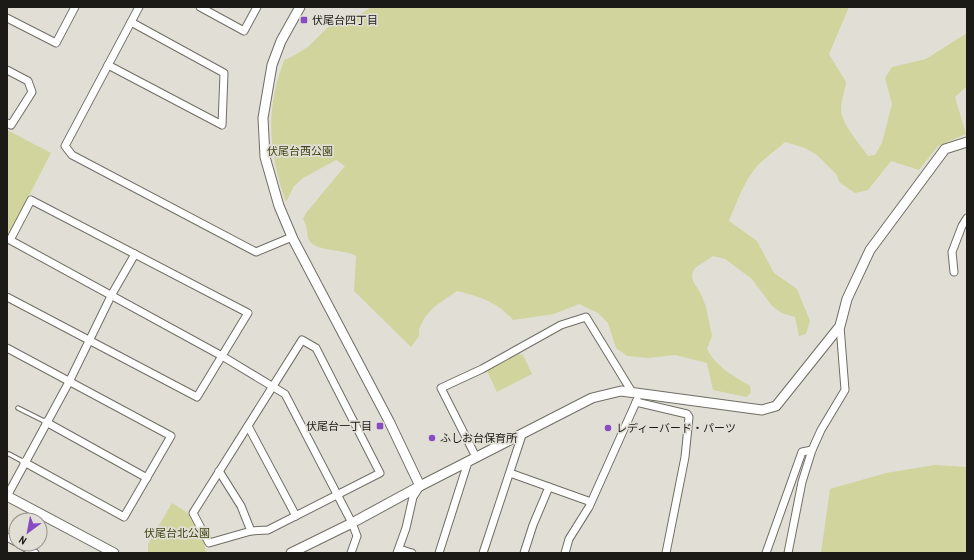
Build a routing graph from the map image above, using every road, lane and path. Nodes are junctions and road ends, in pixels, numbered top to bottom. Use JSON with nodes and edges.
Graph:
{"nodes":[{"id":1,"x":75,"y":7,"type":"edge"},
{"id":2,"x":139,"y":7,"type":"edge"},
{"id":3,"x":200,"y":7,"type":"edge"},
{"id":4,"x":257,"y":7,"type":"edge"},
{"id":5,"x":300,"y":7,"type":"edge"},
{"id":6,"x":7,"y":18,"type":"edge"},
{"id":7,"x":131,"y":22,"type":"junction"},
{"id":8,"x":108,"y":65,"type":"junction"},
{"id":9,"x":7,"y":70,"type":"edge"},
{"id":10,"x":7,"y":123,"type":"edge"},
{"id":11,"x":966,"y":144,"type":"edge"},
{"id":12,"x":967,"y":218,"type":"edge"},
{"id":13,"x":292,"y":237,"type":"junction"},
{"id":14,"x":135,"y":254,"type":"junction"},
{"id":15,"x":954,"y":272,"type":"dead end"},
{"id":16,"x":112,"y":294,"type":"junction"},
{"id":17,"x":7,"y":297,"type":"edge"},
{"id":18,"x":840,"y":326,"type":"junction"},
{"id":19,"x":89,"y":340,"type":"junction"},
{"id":20,"x":7,"y":348,"type":"edge"},
{"id":21,"x":222,"y":356,"type":"junction"},
{"id":22,"x":69,"y":382,"type":"junction"},
{"id":23,"x":273,"y":386,"type":"junction"},
{"id":24,"x":636,"y":393,"type":"junction"},
{"id":25,"x":636,"y":402,"type":"junction"},
{"id":26,"x":18,"y":408,"type":"dead end"},
{"id":27,"x":46,"y":422,"type":"junction"},
{"id":28,"x":248,"y":426,"type":"junction"},
{"id":29,"x":522,"y":435,"type":"junction"},
{"id":30,"x":812,"y":450,"type":"junction"},
{"id":31,"x":8,"y":454,"type":"dead end"},
{"id":32,"x":472,"y":459,"type":"junction"},
{"id":33,"x":24,"y":462,"type":"junction"},
{"id":34,"x":220,"y":471,"type":"junction"},
{"id":35,"x":510,"y":473,"type":"junction"},
{"id":36,"x":147,"y":478,"type":"junction"},
{"id":37,"x":420,"y":486,"type":"junction"},
{"id":38,"x":549,"y":487,"type":"junction"},
{"id":39,"x":337,"y":495,"type":"junction"},
{"id":40,"x":7,"y":496,"type":"edge"},
{"id":41,"x":591,"y":502,"type":"junction"},
{"id":42,"x":296,"y":516,"type":"junction"},
{"id":43,"x":352,"y":523,"type":"junction"},
{"id":44,"x":251,"y":532,"type":"junction"},
{"id":45,"x":302,"y":550,"type":"edge"},
{"id":46,"x":398,"y":551,"type":"edge"},
{"id":47,"x":114,"y":553,"type":"edge"},
{"id":48,"x":291,"y":553,"type":"edge"},
{"id":49,"x":351,"y":553,"type":"edge"},
{"id":50,"x":412,"y":553,"type":"edge"},
{"id":51,"x":439,"y":553,"type":"edge"},
{"id":52,"x":483,"y":553,"type":"edge"},
{"id":53,"x":524,"y":553,"type":"edge"},
{"id":54,"x":565,"y":553,"type":"edge"},
{"id":55,"x":666,"y":553,"type":"edge"},
{"id":56,"x":766,"y":553,"type":"edge"},
{"id":57,"x":788,"y":553,"type":"edge"}],
"edges":[{"from":1,"to":6,"type":"street"},
{"from":2,"to":7,"type":"street"},
{"from":3,"to":4,"type":"street"},
{"from":5,"to":13,"type":"street"},
{"from":7,"to":8,"type":"street"},
{"from":7,"to":8,"type":"street"},
{"from":8,"to":13,"type":"street"},
{"from":9,"to":10,"type":"street"},
{"from":11,"to":18,"type":"street"},
{"from":12,"to":15,"type":"street"},
{"from":13,"to":37,"type":"street"},
{"from":14,"to":16,"type":"street"},
{"from":14,"to":16,"type":"street"},
{"from":14,"to":21,"type":"street"},
{"from":16,"to":19,"type":"street"},
{"from":16,"to":21,"type":"street"},
{"from":17,"to":19,"type":"street"},
{"from":18,"to":24,"type":"street"},
{"from":18,"to":30,"type":"street"},
{"from":19,"to":21,"type":"street"},
{"from":19,"to":22,"type":"street"},
{"from":20,"to":22,"type":"street"},
{"from":21,"to":23,"type":"street"},
{"from":22,"to":27,"type":"street"},
{"from":22,"to":36,"type":"street"},
{"from":23,"to":28,"type":"street"},
{"from":23,"to":39,"type":"street"},
{"from":23,"to":39,"type":"street"},
{"from":24,"to":25,"type":"street"},
{"from":24,"to":29,"type":"street"},
{"from":24,"to":32,"type":"street"},
{"from":25,"to":41,"type":"street"},
{"from":25,"to":55,"type":"street"},
{"from":26,"to":27,"type":"lane"},
{"from":27,"to":33,"type":"street"},
{"from":27,"to":36,"type":"street"},
{"from":28,"to":34,"type":"street"},
{"from":28,"to":42,"type":"street"},
{"from":29,"to":32,"type":"street"},
{"from":29,"to":35,"type":"street"},
{"from":30,"to":56,"type":"street"},
{"from":30,"to":57,"type":"street"},
{"from":31,"to":33,"type":"lane"},
{"from":32,"to":37,"type":"street"},
{"from":32,"to":51,"type":"street"},
{"from":33,"to":36,"type":"street"},
{"from":33,"to":40,"type":"street"},
{"from":34,"to":44,"type":"street"},
{"from":34,"to":44,"type":"street"},
{"from":35,"to":38,"type":"street"},
{"from":35,"to":52,"type":"street"},
{"from":37,"to":43,"type":"street"},
{"from":37,"to":46,"type":"street"},
{"from":38,"to":41,"type":"street"},
{"from":38,"to":53,"type":"street"},
{"from":39,"to":42,"type":"street"},
{"from":39,"to":43,"type":"street"},
{"from":40,"to":47,"type":"street"},
{"from":41,"to":54,"type":"street"},
{"from":42,"to":44,"type":"street"},
{"from":43,"to":45,"type":"street"},
{"from":43,"to":49,"type":"street"},
{"from":45,"to":48,"type":"street"},
{"from":46,"to":50,"type":"street"}]}
